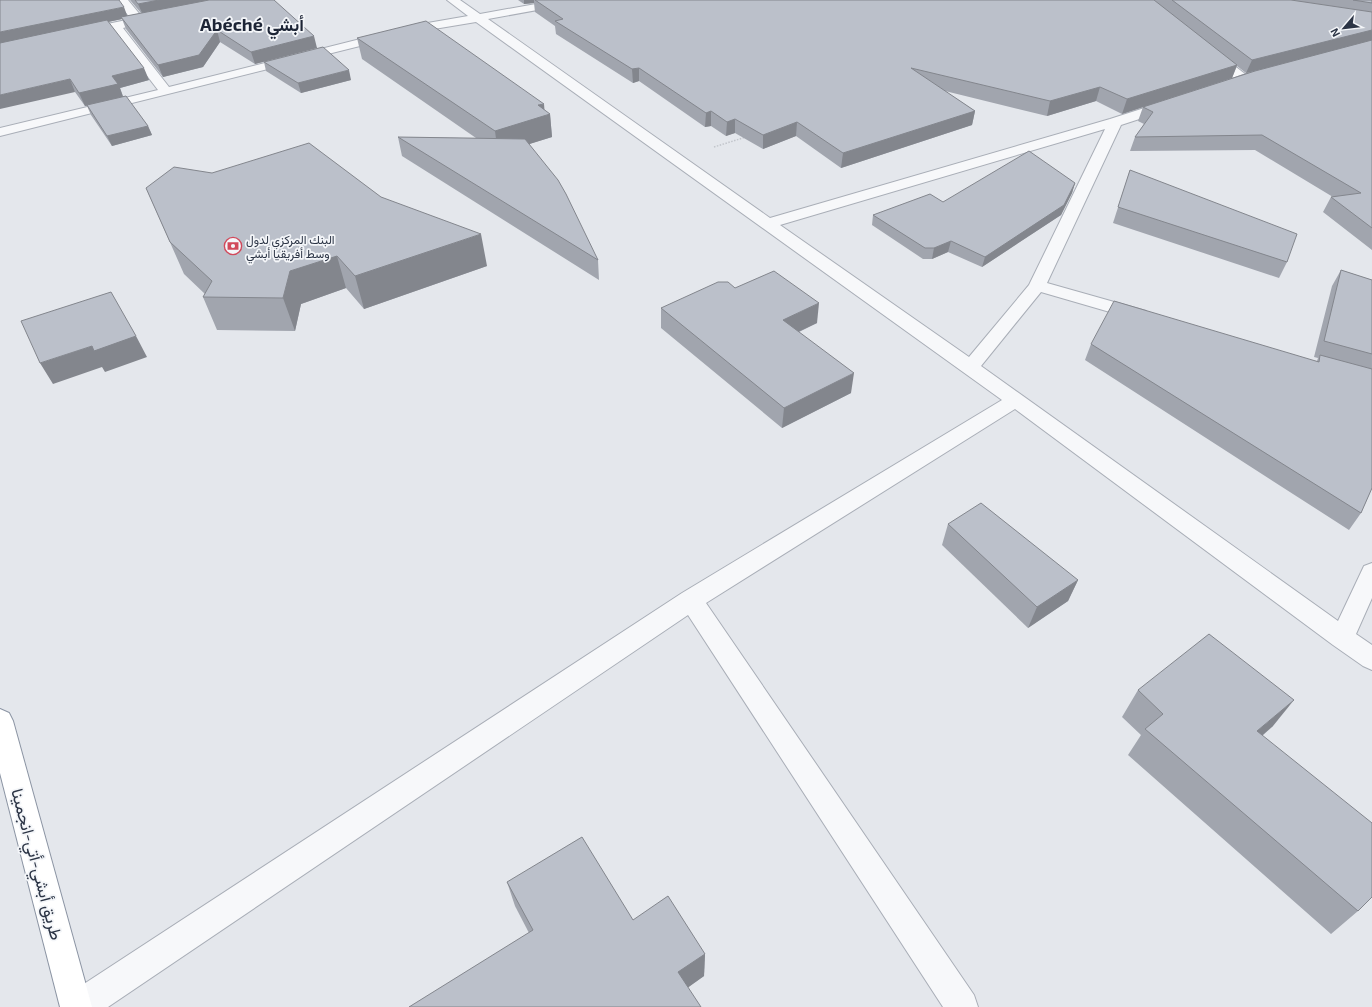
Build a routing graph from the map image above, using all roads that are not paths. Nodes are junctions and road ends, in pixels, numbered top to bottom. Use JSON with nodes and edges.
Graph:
{"nodes":[{"id":1,"x":122,"y":0,"type":"edge"},
{"id":2,"x":576,"y":0,"type":"edge"},
{"id":3,"x":462,"y":2,"type":"edge"},
{"id":4,"x":162,"y":16,"type":"edge"},
{"id":5,"x":477,"y":17,"type":"junction"},
{"id":6,"x":139,"y":21,"type":"junction"},
{"id":7,"x":115,"y":26,"type":"junction"},
{"id":8,"x":69,"y":36,"type":"edge"},
{"id":9,"x":1202,"y":47,"type":"edge"},
{"id":10,"x":1259,"y":76,"type":"edge"},
{"id":11,"x":1244,"y":80,"type":"junction"},
{"id":12,"x":1229,"y":85,"type":"edge"},
{"id":13,"x":166,"y":92,"type":"junction"},
{"id":14,"x":1184,"y":100,"type":"edge"},
{"id":15,"x":1116,"y":122,"type":"junction"},
{"id":16,"x":0,"y":132,"type":"edge"},
{"id":17,"x":766,"y":224,"type":"junction"},
{"id":18,"x":1037,"y":286,"type":"junction"},
{"id":19,"x":1159,"y":320,"type":"edge"},
{"id":20,"x":970,"y":368,"type":"junction"},
{"id":21,"x":1016,"y":400,"type":"junction"},
{"id":22,"x":1372,"y":572,"type":"edge"},
{"id":23,"x":691,"y":600,"type":"junction"},
{"id":24,"x":1342,"y":638,"type":"junction"},
{"id":25,"x":1372,"y":659,"type":"edge"},
{"id":26,"x":0,"y":721,"type":"edge"},
{"id":27,"x":76,"y":1007,"type":"edge"},
{"id":28,"x":79,"y":1007,"type":"edge"},
{"id":29,"x":962,"y":1007,"type":"edge"}],
"edges":[{"from":1,"to":6,"type":"street"},
{"from":2,"to":5,"type":"street"},
{"from":3,"to":5,"type":"street"},
{"from":4,"to":6,"type":"street"},
{"from":5,"to":13,"type":"street"},
{"from":5,"to":17,"type":"street"},
{"from":6,"to":7,"type":"street"},
{"from":7,"to":8,"type":"street"},
{"from":7,"to":13,"type":"street"},
{"from":9,"to":11,"type":"street"},
{"from":10,"to":11,"type":"street"},
{"from":11,"to":12,"type":"street"},
{"from":13,"to":16,"type":"street"},
{"from":14,"to":15,"type":"street"},
{"from":15,"to":17,"type":"street"},
{"from":15,"to":18,"type":"street"},
{"from":17,"to":20,"type":"street"},
{"from":18,"to":19,"type":"street"},
{"from":18,"to":20,"type":"street"},
{"from":20,"to":21,"type":"street"},
{"from":21,"to":23,"type":"street"},
{"from":21,"to":24,"type":"street"},
{"from":22,"to":24,"type":"street"},
{"from":23,"to":28,"type":"street"},
{"from":23,"to":29,"type":"street"},
{"from":24,"to":25,"type":"street"},
{"from":26,"to":27,"type":"highway","name":"طريق أبشي-أتي-انجمينا"}]}
